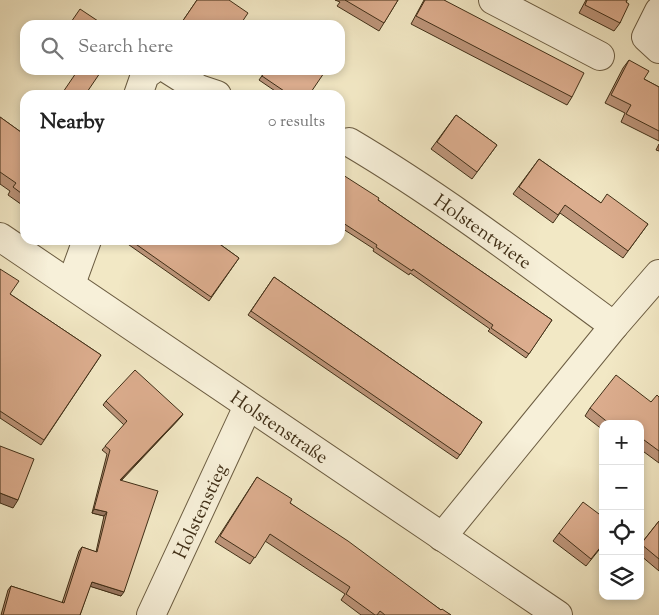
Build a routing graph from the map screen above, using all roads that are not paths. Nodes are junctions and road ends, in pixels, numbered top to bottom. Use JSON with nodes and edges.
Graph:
{"nodes":[{"id":1,"x":493,"y":0,"type":"edge"},
{"id":2,"x":659,"y":11,"type":"edge"},
{"id":3,"x":659,"y":50,"type":"edge"},
{"id":4,"x":600,"y":56,"type":"dead end"},
{"id":5,"x":145,"y":75,"type":"edge"},
{"id":6,"x":177,"y":75,"type":"edge"},
{"id":7,"x":140,"y":90,"type":"edge"},
{"id":8,"x":202,"y":90,"type":"edge"},
{"id":9,"x":349,"y":142,"type":"dead end"},
{"id":10,"x":0,"y":237,"type":"edge"},
{"id":11,"x":85,"y":245,"type":"edge"},
{"id":12,"x":659,"y":274,"type":"edge"},
{"id":13,"x":71,"y":284,"type":"junction"},
{"id":14,"x":614,"y":326,"type":"junction"},
{"id":15,"x":248,"y":406,"type":"junction"},
{"id":16,"x":442,"y":537,"type":"junction"},
{"id":17,"x":151,"y":615,"type":"edge"},
{"id":18,"x":558,"y":615,"type":"edge"}],
"edges":[{"from":1,"to":4,"type":"street"},
{"from":2,"to":3,"type":"street"},
{"from":5,"to":7,"type":"street"},
{"from":6,"to":8,"type":"street"},
{"from":9,"to":14,"type":"street","name":"Holstentwiete"},
{"from":10,"to":13,"type":"street","name":"Holstenstraße"},
{"from":11,"to":13,"type":"street"},
{"from":12,"to":14,"type":"street"},
{"from":13,"to":15,"type":"street","name":"Holstenstraße"},
{"from":14,"to":16,"type":"street"},
{"from":15,"to":16,"type":"street","name":"Holstenstraße"},
{"from":15,"to":17,"type":"street","name":"Holstenstieg"},
{"from":16,"to":18,"type":"street","name":"Holstenstraße"}]}
